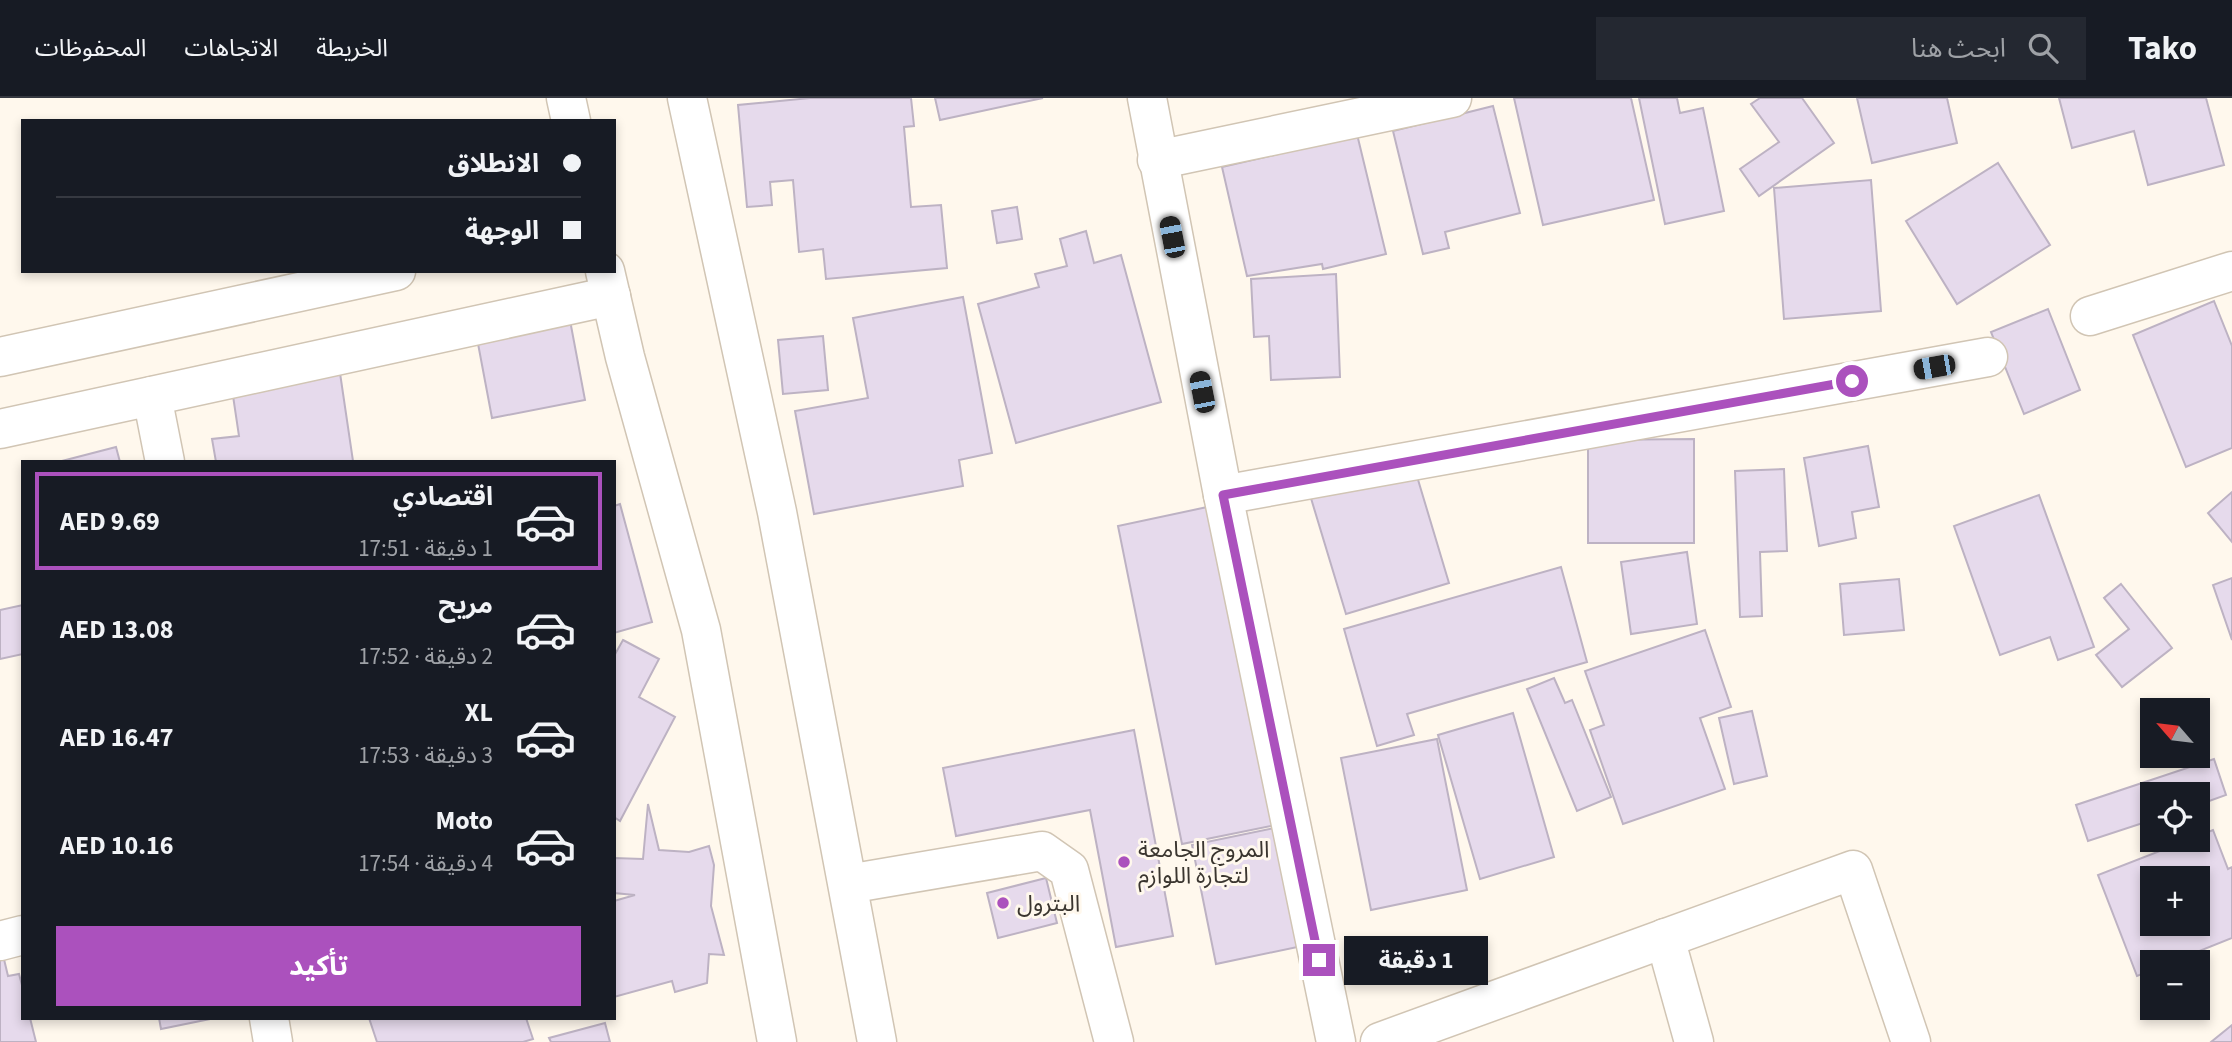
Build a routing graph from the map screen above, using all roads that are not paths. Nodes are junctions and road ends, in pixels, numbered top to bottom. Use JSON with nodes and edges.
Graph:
{"nodes":[{"id":1,"x":566,"y":98,"type":"edge"},
{"id":2,"x":687,"y":98,"type":"edge"},
{"id":3,"x":1147,"y":98,"type":"edge"},
{"id":4,"x":1452,"y":98,"type":"edge"},
{"id":5,"x":571,"y":119,"type":"edge"},
{"id":6,"x":1157,"y":160,"type":"junction"},
{"id":7,"x":2232,"y":271,"type":"edge"},
{"id":8,"x":387,"y":273,"type":"edge"},
{"id":9,"x":608,"y":284,"type":"edge"},
{"id":10,"x":2090,"y":316,"type":"dead end"},
{"id":11,"x":0,"y":357,"type":"edge"},
{"id":12,"x":1988,"y":357,"type":"dead end"},
{"id":13,"x":152,"y":396,"type":"junction"},
{"id":14,"x":0,"y":429,"type":"edge"},
{"id":15,"x":165,"y":460,"type":"edge"},
{"id":16,"x":1223,"y":495,"type":"junction"},
{"id":17,"x":848,"y":884,"type":"junction"},
{"id":18,"x":21,"y":936,"type":"edge"},
{"id":19,"x":1665,"y":938,"type":"junction"},
{"id":20,"x":0,"y":941,"type":"edge"},
{"id":21,"x":269,"y":1020,"type":"edge"},
{"id":22,"x":273,"y":1042,"type":"edge"},
{"id":23,"x":777,"y":1042,"type":"edge"},
{"id":24,"x":877,"y":1042,"type":"edge"},
{"id":25,"x":1114,"y":1042,"type":"edge"},
{"id":26,"x":1336,"y":1042,"type":"edge"},
{"id":27,"x":1380,"y":1042,"type":"edge"},
{"id":28,"x":1694,"y":1042,"type":"edge"},
{"id":29,"x":1911,"y":1042,"type":"edge"}],
"edges":[{"from":1,"to":5,"type":"street"},
{"from":2,"to":17,"type":"street"},
{"from":3,"to":6,"type":"street"},
{"from":4,"to":6,"type":"street"},
{"from":6,"to":16,"type":"street"},
{"from":7,"to":10,"type":"street"},
{"from":8,"to":11,"type":"street"},
{"from":9,"to":13,"type":"street"},
{"from":9,"to":23,"type":"street"},
{"from":12,"to":16,"type":"street"},
{"from":13,"to":14,"type":"street"},
{"from":13,"to":15,"type":"street"},
{"from":16,"to":26,"type":"street"},
{"from":17,"to":24,"type":"street"},
{"from":17,"to":25,"type":"street"},
{"from":18,"to":20,"type":"street"},
{"from":19,"to":27,"type":"street"},
{"from":19,"to":28,"type":"street"},
{"from":19,"to":29,"type":"street"},
{"from":21,"to":22,"type":"street"}]}
